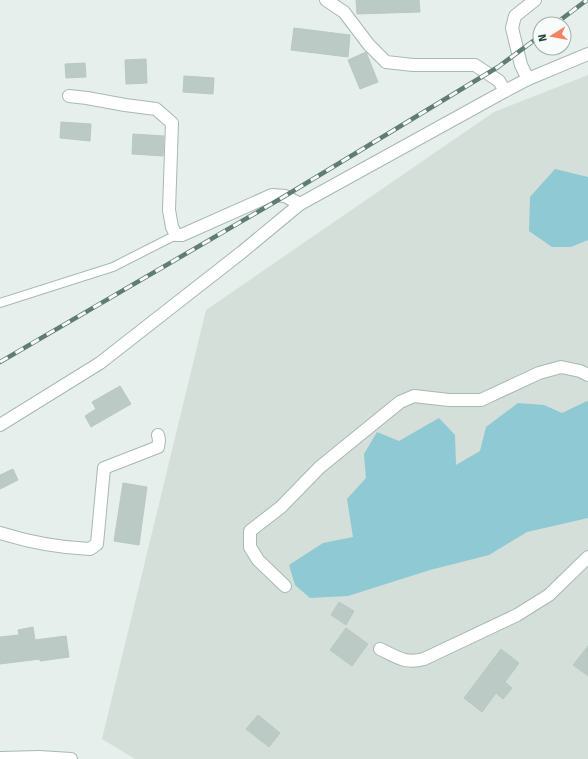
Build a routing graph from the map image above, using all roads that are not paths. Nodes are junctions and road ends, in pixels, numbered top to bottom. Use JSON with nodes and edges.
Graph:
{"nodes":[{"id":1,"x":326,"y":0,"type":"edge"},
{"id":2,"x":535,"y":0,"type":"edge"},
{"id":3,"x":588,"y":54,"type":"edge"},
{"id":4,"x":528,"y":79,"type":"junction"},
{"id":5,"x":505,"y":91,"type":"junction"},
{"id":6,"x":69,"y":96,"type":"dead end"},
{"id":7,"x":300,"y":204,"type":"junction"},
{"id":8,"x":176,"y":235,"type":"junction"},
{"id":9,"x":0,"y":303,"type":"edge"},
{"id":10,"x":588,"y":375,"type":"edge"},
{"id":11,"x":0,"y":425,"type":"edge"},
{"id":12,"x":158,"y":435,"type":"dead end"},
{"id":13,"x":0,"y":533,"type":"edge"},
{"id":14,"x":588,"y":557,"type":"edge"},
{"id":15,"x":285,"y":586,"type":"dead end"},
{"id":16,"x":380,"y":649,"type":"dead end"},
{"id":17,"x":0,"y":758,"type":"edge"},
{"id":18,"x":71,"y":759,"type":"edge"}],
"edges":[{"from":1,"to":5,"type":"street"},
{"from":2,"to":4,"type":"street"},
{"from":3,"to":4,"type":"street"},
{"from":4,"to":5,"type":"street"},
{"from":5,"to":7,"type":"street"},
{"from":6,"to":8,"type":"street"},
{"from":7,"to":8,"type":"street"},
{"from":7,"to":11,"type":"street"},
{"from":8,"to":9,"type":"lane"},
{"from":10,"to":15,"type":"street"},
{"from":12,"to":13,"type":"street"},
{"from":14,"to":16,"type":"street"},
{"from":17,"to":18,"type":"street"}]}
